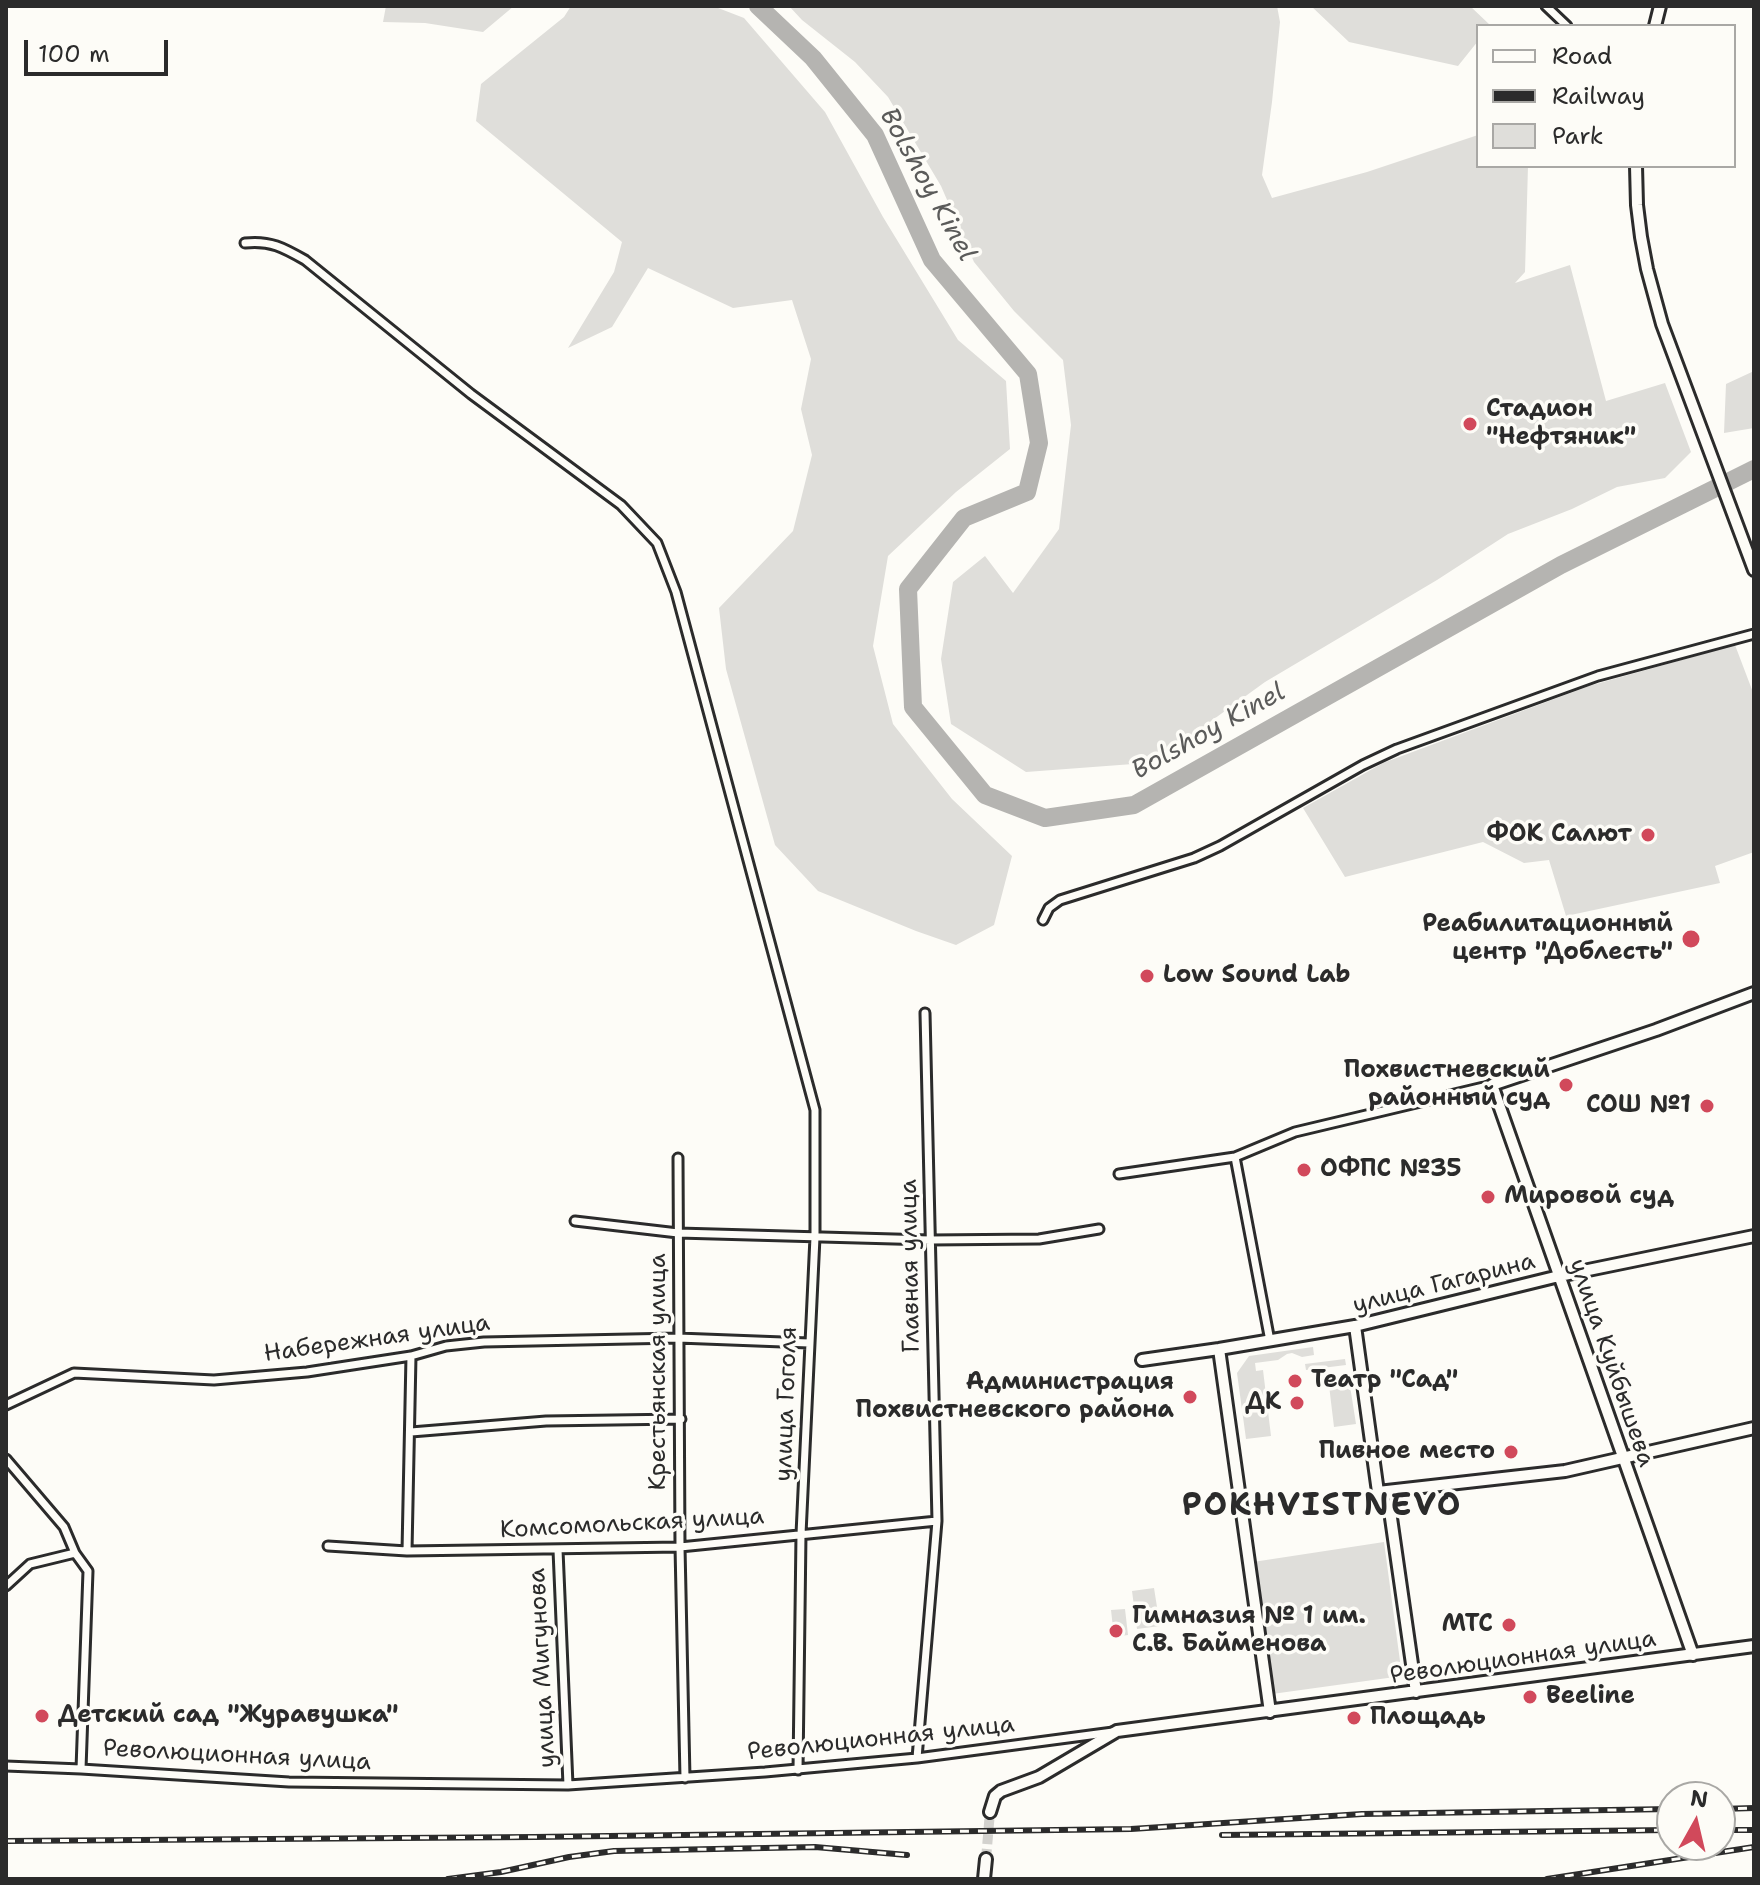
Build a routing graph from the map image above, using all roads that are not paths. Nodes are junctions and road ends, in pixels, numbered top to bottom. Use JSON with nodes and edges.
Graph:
{"nodes":[{"id":1,"x":1546,"y":6,"type":"edge"},
{"id":2,"x":1565,"y":24,"type":"edge"},
{"id":3,"x":1636,"y":168,"type":"edge"},
{"id":4,"x":245,"y":243,"type":"dead end"},
{"id":5,"x":1754,"y":570,"type":"edge"},
{"id":6,"x":1754,"y":634,"type":"edge"},
{"id":7,"x":1043,"y":920,"type":"dead end"},
{"id":8,"x":1754,"y":993,"type":"edge"},
{"id":9,"x":925,"y":1013,"type":"dead end"},
{"id":10,"x":1492,"y":1085,"type":"junction"},
{"id":11,"x":1235,"y":1157,"type":"junction"},
{"id":12,"x":678,"y":1158,"type":"dead end"},
{"id":13,"x":1119,"y":1174,"type":"dead end"},
{"id":14,"x":575,"y":1221,"type":"dead end"},
{"id":15,"x":1099,"y":1229,"type":"dead end"},
{"id":16,"x":678,"y":1233,"type":"junction"},
{"id":17,"x":1754,"y":1236,"type":"edge"},
{"id":18,"x":815,"y":1237,"type":"junction"},
{"id":19,"x":930,"y":1240,"type":"junction"},
{"id":20,"x":1559,"y":1276,"type":"junction"},
{"id":21,"x":1355,"y":1326,"type":"junction"},
{"id":22,"x":678,"y":1338,"type":"junction"},
{"id":23,"x":1270,"y":1341,"type":"junction"},
{"id":24,"x":809,"y":1343,"type":"junction"},
{"id":25,"x":1219,"y":1349,"type":"junction"},
{"id":26,"x":411,"y":1356,"type":"junction"},
{"id":27,"x":1142,"y":1360,"type":"dead end"},
{"id":28,"x":6,"y":1405,"type":"edge"},
{"id":29,"x":681,"y":1419,"type":"junction"},
{"id":30,"x":1754,"y":1428,"type":"edge"},
{"id":31,"x":411,"y":1432,"type":"junction"},
{"id":32,"x":6,"y":1459,"type":"edge"},
{"id":33,"x":1623,"y":1459,"type":"junction"},
{"id":34,"x":1378,"y":1492,"type":"junction"},
{"id":35,"x":937,"y":1521,"type":"junction"},
{"id":36,"x":801,"y":1534,"type":"junction"},
{"id":37,"x":328,"y":1546,"type":"dead end"},
{"id":38,"x":680,"y":1547,"type":"junction"},
{"id":39,"x":558,"y":1550,"type":"junction"},
{"id":40,"x":407,"y":1551,"type":"junction"},
{"id":41,"x":75,"y":1553,"type":"junction"},
{"id":42,"x":6,"y":1586,"type":"edge"},
{"id":43,"x":1754,"y":1646,"type":"edge"},
{"id":44,"x":1693,"y":1655,"type":"junction"},
{"id":45,"x":1416,"y":1692,"type":"junction"},
{"id":46,"x":1270,"y":1712,"type":"junction"},
{"id":47,"x":1117,"y":1731,"type":"junction"},
{"id":48,"x":917,"y":1758,"type":"junction"},
{"id":49,"x":6,"y":1766,"type":"edge"},
{"id":50,"x":81,"y":1769,"type":"junction"},
{"id":51,"x":798,"y":1770,"type":"junction"},
{"id":52,"x":685,"y":1778,"type":"junction"},
{"id":53,"x":568,"y":1785,"type":"junction"},
{"id":54,"x":990,"y":1812,"type":"tunnel mouth"},
{"id":55,"x":986,"y":1859,"type":"tunnel mouth"},
{"id":56,"x":984,"y":1879,"type":"edge"}],
"edges":[{"from":1,"to":2,"type":"street"},
{"from":3,"to":5,"type":"street"},
{"from":4,"to":18,"type":"street","name":"улица Гоголя"},
{"from":6,"to":7,"type":"street"},
{"from":8,"to":10,"type":"street"},
{"from":9,"to":19,"type":"street","name":"Главная улица"},
{"from":10,"to":11,"type":"street"},
{"from":10,"to":20,"type":"street","name":"улица Куйбышева"},
{"from":11,"to":13,"type":"street"},
{"from":11,"to":23,"type":"street"},
{"from":12,"to":16,"type":"street","name":"Крестьянская улица"},
{"from":14,"to":16,"type":"street"},
{"from":15,"to":19,"type":"street"},
{"from":16,"to":18,"type":"street"},
{"from":16,"to":22,"type":"street","name":"Крестьянская улица"},
{"from":17,"to":20,"type":"street","name":"улица Гагарина"},
{"from":18,"to":19,"type":"street"},
{"from":18,"to":24,"type":"street","name":"улица Гоголя"},
{"from":19,"to":35,"type":"street","name":"Главная улица"},
{"from":20,"to":21,"type":"street","name":"улица Гагарина"},
{"from":20,"to":33,"type":"street","name":"улица Куйбышева"},
{"from":21,"to":23,"type":"street","name":"улица Гагарина"},
{"from":21,"to":34,"type":"street"},
{"from":22,"to":24,"type":"street","name":"Набережная улица"},
{"from":22,"to":26,"type":"street","name":"Набережная улица"},
{"from":22,"to":29,"type":"street","name":"Крестьянская улица"},
{"from":23,"to":25,"type":"street","name":"улица Гагарина"},
{"from":24,"to":36,"type":"street","name":"улица Гоголя"},
{"from":25,"to":27,"type":"street","name":"улица Гагарина"},
{"from":25,"to":46,"type":"street"},
{"from":26,"to":28,"type":"street","name":"Набережная улица"},
{"from":26,"to":31,"type":"street"},
{"from":29,"to":31,"type":"street"},
{"from":29,"to":38,"type":"street","name":"Крестьянская улица"},
{"from":30,"to":33,"type":"street"},
{"from":31,"to":40,"type":"street"},
{"from":32,"to":41,"type":"street"},
{"from":33,"to":34,"type":"street"},
{"from":33,"to":44,"type":"street","name":"улица Куйбышева"},
{"from":34,"to":45,"type":"street"},
{"from":35,"to":36,"type":"street","name":"Комсомольская улица"},
{"from":35,"to":48,"type":"street","name":"Главная улица"},
{"from":36,"to":38,"type":"street","name":"Комсомольская улица"},
{"from":36,"to":51,"type":"street","name":"улица Гоголя"},
{"from":37,"to":40,"type":"street","name":"Комсомольская улица"},
{"from":38,"to":39,"type":"street","name":"Комсомольская улица"},
{"from":38,"to":52,"type":"street","name":"Крестьянская улица"},
{"from":39,"to":40,"type":"street","name":"Комсомольская улица"},
{"from":39,"to":53,"type":"street","name":"улица Мигунова"},
{"from":41,"to":42,"type":"street"},
{"from":41,"to":50,"type":"street"},
{"from":43,"to":44,"type":"street","name":"Революционная улица"},
{"from":44,"to":45,"type":"street","name":"Революционная улица"},
{"from":45,"to":46,"type":"street","name":"Революционная улица"},
{"from":46,"to":47,"type":"street","name":"Революционная улица"},
{"from":47,"to":48,"type":"street","name":"Революционная улица"},
{"from":47,"to":54,"type":"street"},
{"from":48,"to":51,"type":"street","name":"Революционная улица"},
{"from":49,"to":50,"type":"street","name":"Революционная улица"},
{"from":50,"to":53,"type":"street","name":"Революционная улица"},
{"from":51,"to":52,"type":"street","name":"Революционная улица"},
{"from":52,"to":53,"type":"street","name":"Революционная улица"},
{"from":55,"to":56,"type":"street"}]}
